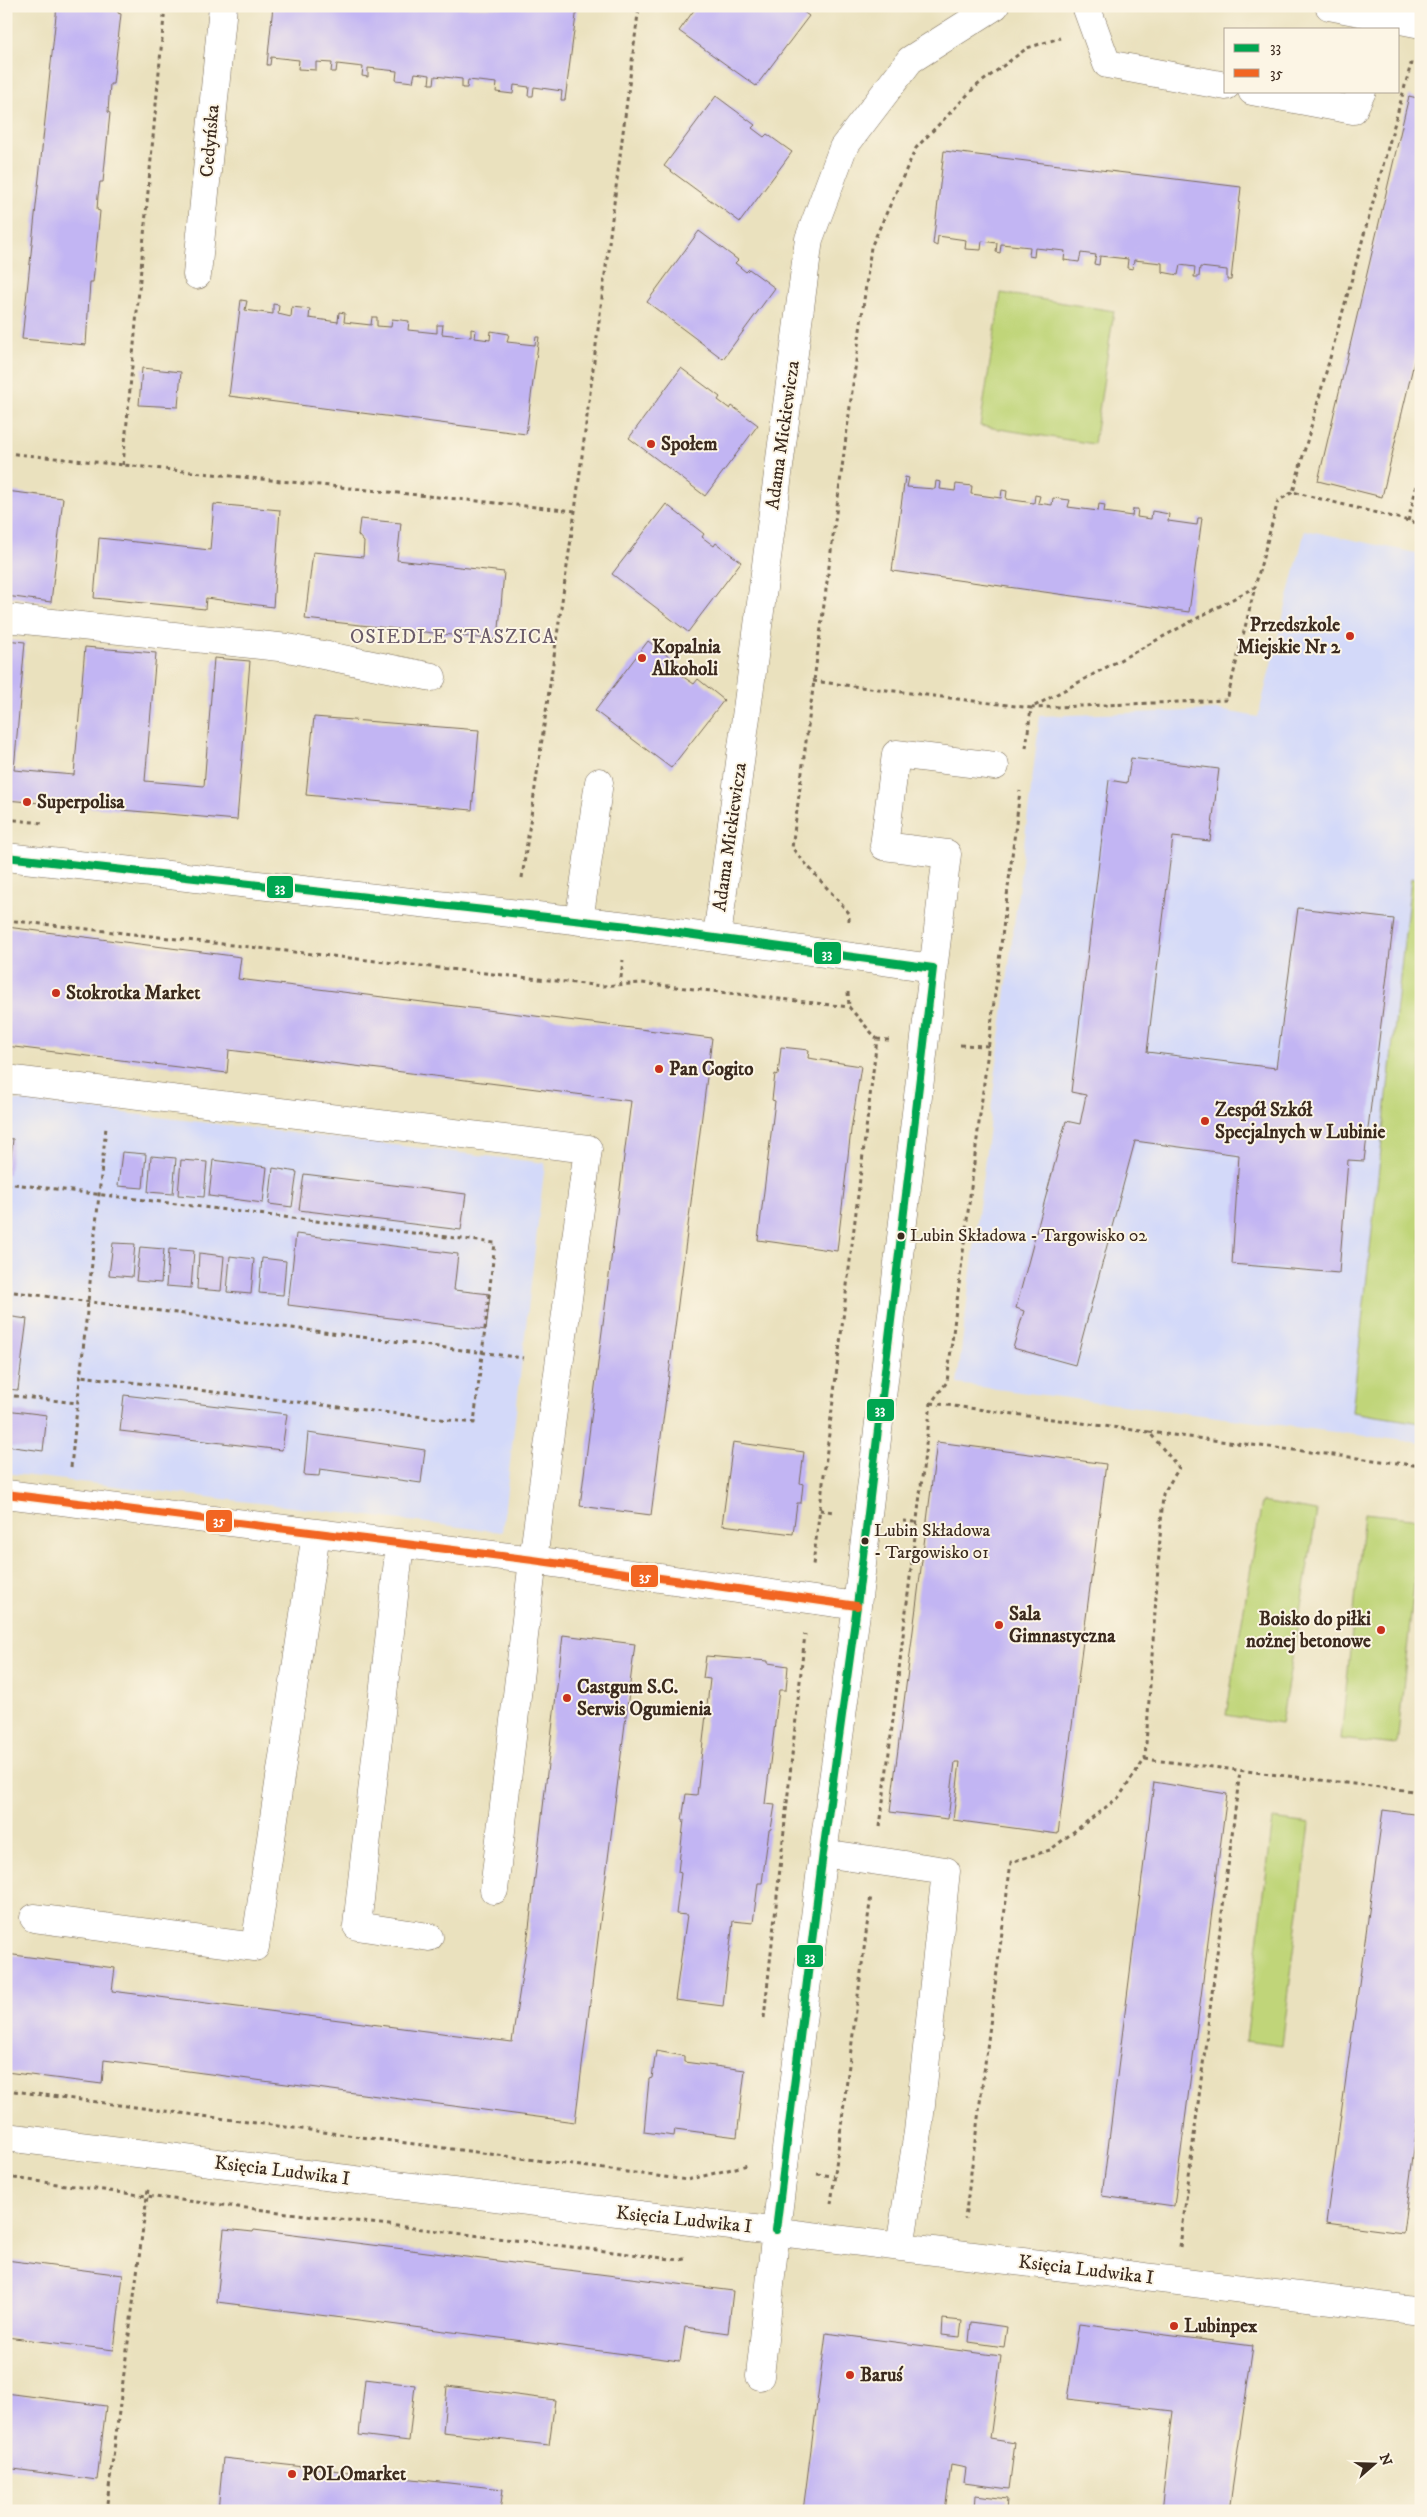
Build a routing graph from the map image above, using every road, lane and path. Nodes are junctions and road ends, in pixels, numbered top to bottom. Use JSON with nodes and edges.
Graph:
{"nodes":[{"id":1,"x":165,"y":6,"type":"edge"},
{"id":2,"x":223,"y":6,"type":"edge"},
{"id":3,"x":639,"y":6,"type":"edge"},
{"id":4,"x":995,"y":6,"type":"edge"},
{"id":5,"x":1329,"y":6,"type":"edge"},
{"id":6,"x":1090,"y":17,"type":"edge"},
{"id":7,"x":1404,"y":24,"type":"edge"},
{"id":8,"x":1421,"y":66,"type":"edge"},
{"id":9,"x":1224,"y":86,"type":"edge"},
{"id":10,"x":1257,"y":92,"type":"edge"},
{"id":11,"x":1362,"y":92,"type":"edge"},
{"id":12,"x":197,"y":275,"type":"dead end"},
{"id":13,"x":6,"y":453,"type":"edge"},
{"id":14,"x":123,"y":465,"type":"junction"},
{"id":15,"x":1421,"y":468,"type":"edge"},
{"id":16,"x":1293,"y":492,"type":"junction"},
{"id":17,"x":575,"y":511,"type":"junction"},
{"id":18,"x":1408,"y":521,"type":"junction"},
{"id":19,"x":1421,"y":524,"type":"edge"},
{"id":20,"x":6,"y":618,"type":"edge"},
{"id":21,"x":432,"y":677,"type":"dead end"},
{"id":22,"x":813,"y":681,"type":"junction"},
{"id":23,"x":994,"y":766,"type":"dead end"},
{"id":24,"x":599,"y":782,"type":"dead end"},
{"id":25,"x":6,"y":857,"type":"edge"},
{"id":26,"x":522,"y":878,"type":"dead end"},
{"id":27,"x":578,"y":920,"type":"junction"},
{"id":28,"x":717,"y":937,"type":"junction"},
{"id":29,"x":848,"y":956,"type":"junction"},
{"id":30,"x":933,"y":968,"type":"junction"},
{"id":31,"x":849,"y":1007,"type":"dead end"},
{"id":32,"x":6,"y":1079,"type":"edge"},
{"id":33,"x":110,"y":1091,"type":"junction"},
{"id":34,"x":6,"y":1183,"type":"edge"},
{"id":35,"x":99,"y":1194,"type":"junction"},
{"id":36,"x":6,"y":1291,"type":"edge"},
{"id":37,"x":88,"y":1301,"type":"junction"},
{"id":38,"x":482,"y":1353,"type":"junction"},
{"id":39,"x":560,"y":1363,"type":"junction"},
{"id":40,"x":80,"y":1376,"type":"junction"},
{"id":41,"x":6,"y":1395,"type":"edge"},
{"id":42,"x":77,"y":1402,"type":"junction"},
{"id":43,"x":931,"y":1403,"type":"dead end"},
{"id":44,"x":1149,"y":1432,"type":"junction"},
{"id":45,"x":1421,"y":1466,"type":"edge"},
{"id":46,"x":6,"y":1494,"type":"edge"},
{"id":47,"x":67,"y":1502,"type":"junction"},
{"id":48,"x":316,"y":1533,"type":"junction"},
{"id":49,"x":400,"y":1543,"type":"junction"},
{"id":50,"x":533,"y":1560,"type":"junction"},
{"id":51,"x":857,"y":1606,"type":"junction"},
{"id":52,"x":1145,"y":1759,"type":"junction"},
{"id":53,"x":1240,"y":1771,"type":"junction"},
{"id":54,"x":1421,"y":1792,"type":"edge"},
{"id":55,"x":823,"y":1853,"type":"junction"},
{"id":56,"x":494,"y":1890,"type":"dead end"},
{"id":57,"x":34,"y":1918,"type":"dead end"},
{"id":58,"x":429,"y":1937,"type":"dead end"},
{"id":59,"x":6,"y":2137,"type":"edge"},
{"id":60,"x":152,"y":2155,"type":"junction"},
{"id":61,"x":965,"y":2222,"type":"dead end"},
{"id":62,"x":776,"y":2230,"type":"junction"},
{"id":63,"x":900,"y":2247,"type":"junction"},
{"id":64,"x":1180,"y":2248,"type":"dead end"},
{"id":65,"x":1421,"y":2311,"type":"edge"},
{"id":66,"x":760,"y":2376,"type":"dead end"},
{"id":67,"x":106,"y":2511,"type":"edge"}],
"edges":[{"from":1,"to":14,"type":"path"},
{"from":2,"to":12,"type":"street","name":"Cedyńska"},
{"from":3,"to":17,"type":"path"},
{"from":4,"to":28,"type":"street","name":"Adama Mickiewicza"},
{"from":5,"to":7,"type":"street"},
{"from":6,"to":9,"type":"street"},
{"from":6,"to":22,"type":"path"},
{"from":8,"to":16,"type":"path"},
{"from":10,"to":11,"type":"street"},
{"from":13,"to":14,"type":"path"},
{"from":14,"to":17,"type":"path"},
{"from":15,"to":18,"type":"path"},
{"from":16,"to":18,"type":"path"},
{"from":16,"to":22,"type":"path"},
{"from":17,"to":26,"type":"path"},
{"from":18,"to":19,"type":"path"},
{"from":20,"to":21,"type":"street"},
{"from":22,"to":29,"type":"path"},
{"from":23,"to":30,"type":"street"},
{"from":24,"to":27,"type":"street"},
{"from":25,"to":27,"type":"street"},
{"from":27,"to":28,"type":"street"},
{"from":28,"to":29,"type":"street"},
{"from":29,"to":30,"type":"street"},
{"from":29,"to":31,"type":"path"},
{"from":30,"to":51,"type":"street"},
{"from":32,"to":33,"type":"street"},
{"from":33,"to":35,"type":"path"},
{"from":33,"to":39,"type":"street"},
{"from":34,"to":35,"type":"path"},
{"from":35,"to":37,"type":"path"},
{"from":35,"to":38,"type":"path"},
{"from":36,"to":37,"type":"path"},
{"from":37,"to":38,"type":"path"},
{"from":37,"to":40,"type":"path"},
{"from":38,"to":39,"type":"path"},
{"from":38,"to":40,"type":"path"},
{"from":39,"to":50,"type":"street"},
{"from":40,"to":42,"type":"path"},
{"from":41,"to":42,"type":"path"},
{"from":42,"to":47,"type":"path"},
{"from":43,"to":44,"type":"path"},
{"from":44,"to":45,"type":"path"},
{"from":44,"to":52,"type":"path"},
{"from":46,"to":47,"type":"street"},
{"from":47,"to":48,"type":"street"},
{"from":48,"to":49,"type":"street"},
{"from":48,"to":57,"type":"street"},
{"from":49,"to":50,"type":"street"},
{"from":49,"to":58,"type":"street"},
{"from":50,"to":51,"type":"street"},
{"from":50,"to":56,"type":"street"},
{"from":51,"to":55,"type":"street"},
{"from":52,"to":53,"type":"path"},
{"from":52,"to":61,"type":"path"},
{"from":53,"to":54,"type":"path"},
{"from":53,"to":64,"type":"path"},
{"from":55,"to":62,"type":"street"},
{"from":55,"to":63,"type":"street"},
{"from":59,"to":60,"type":"street","name":"Księcia Ludwika I"},
{"from":60,"to":62,"type":"street","name":"Księcia Ludwika I"},
{"from":60,"to":67,"type":"path"},
{"from":62,"to":63,"type":"street","name":"Księcia Ludwika I"},
{"from":62,"to":66,"type":"street"},
{"from":63,"to":65,"type":"street","name":"Księcia Ludwika I"}]}
